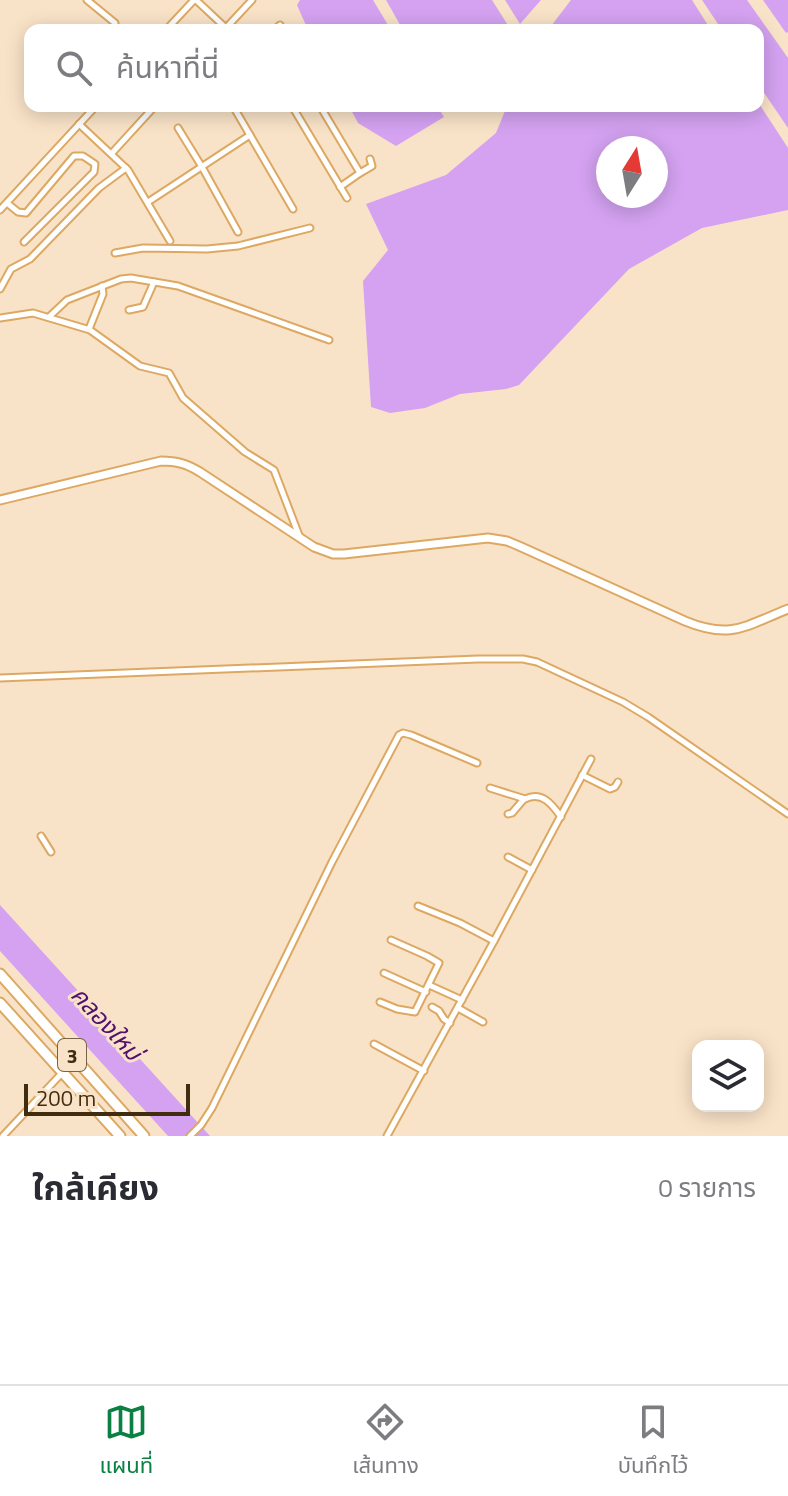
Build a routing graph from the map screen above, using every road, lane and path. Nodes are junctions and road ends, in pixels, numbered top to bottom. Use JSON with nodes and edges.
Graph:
{"nodes":[{"id":1,"x":87,"y":0,"type":"edge"},
{"id":2,"x":195,"y":0,"type":"edge"},
{"id":3,"x":252,"y":0,"type":"edge"},
{"id":4,"x":115,"y":23,"type":"dead end"},
{"id":5,"x":172,"y":24,"type":"edge"},
{"id":6,"x":221,"y":24,"type":"edge"},
{"id":7,"x":230,"y":24,"type":"edge"},
{"id":8,"x":90,"y":112,"type":"edge"},
{"id":9,"x":150,"y":112,"type":"edge"},
{"id":10,"x":237,"y":112,"type":"edge"},
{"id":11,"x":296,"y":112,"type":"edge"},
{"id":12,"x":324,"y":112,"type":"edge"},
{"id":13,"x":79,"y":124,"type":"junction"},
{"id":14,"x":178,"y":128,"type":"dead end"},
{"id":15,"x":250,"y":135,"type":"junction"},
{"id":16,"x":112,"y":153,"type":"junction"},
{"id":17,"x":370,"y":159,"type":"dead end"},
{"id":18,"x":202,"y":167,"type":"junction"},
{"id":19,"x":126,"y":168,"type":"junction"},
{"id":20,"x":360,"y":173,"type":"junction"},
{"id":21,"x":340,"y":187,"type":"junction"},
{"id":22,"x":347,"y":198,"type":"dead end"},
{"id":23,"x":148,"y":202,"type":"junction"},
{"id":24,"x":7,"y":203,"type":"junction"},
{"id":25,"x":293,"y":209,"type":"dead end"},
{"id":26,"x":0,"y":210,"type":"edge"},
{"id":27,"x":310,"y":228,"type":"dead end"},
{"id":28,"x":238,"y":232,"type":"dead end"},
{"id":29,"x":170,"y":241,"type":"dead end"},
{"id":30,"x":24,"y":242,"type":"dead end"},
{"id":31,"x":115,"y":253,"type":"dead end"},
{"id":32,"x":154,"y":282,"type":"junction"},
{"id":33,"x":102,"y":286,"type":"junction"},
{"id":34,"x":0,"y":289,"type":"edge"},
{"id":35,"x":129,"y":310,"type":"dead end"},
{"id":36,"x":49,"y":317,"type":"junction"},
{"id":37,"x":0,"y":318,"type":"edge"},
{"id":38,"x":89,"y":329,"type":"junction"},
{"id":39,"x":329,"y":340,"type":"dead end"},
{"id":40,"x":0,"y":500,"type":"edge"},
{"id":41,"x":300,"y":539,"type":"junction"},
{"id":42,"x":788,"y":609,"type":"edge"},
{"id":43,"x":0,"y":678,"type":"edge"},
{"id":44,"x":591,"y":759,"type":"dead end"},
{"id":45,"x":477,"y":763,"type":"dead end"},
{"id":46,"x":582,"y":775,"type":"junction"},
{"id":47,"x":618,"y":782,"type":"dead end"},
{"id":48,"x":490,"y":788,"type":"dead end"},
{"id":49,"x":525,"y":799,"type":"junction"},
{"id":50,"x":508,"y":814,"type":"dead end"},
{"id":51,"x":788,"y":814,"type":"edge"},
{"id":52,"x":561,"y":817,"type":"junction"},
{"id":53,"x":41,"y":836,"type":"dead end"},
{"id":54,"x":51,"y":852,"type":"dead end"},
{"id":55,"x":508,"y":857,"type":"dead end"},
{"id":56,"x":532,"y":870,"type":"junction"},
{"id":57,"x":418,"y":906,"type":"dead end"},
{"id":58,"x":391,"y":940,"type":"dead end"},
{"id":59,"x":494,"y":941,"type":"junction"},
{"id":60,"x":384,"y":973,"type":"dead end"},
{"id":61,"x":0,"y":974,"type":"edge"},
{"id":62,"x":428,"y":989,"type":"junction"},
{"id":63,"x":462,"y":1000,"type":"junction"},
{"id":64,"x":380,"y":1002,"type":"dead end"},
{"id":65,"x":0,"y":1003,"type":"edge"},
{"id":66,"x":432,"y":1007,"type":"dead end"},
{"id":67,"x":458,"y":1008,"type":"junction"},
{"id":68,"x":483,"y":1022,"type":"dead end"},
{"id":69,"x":450,"y":1023,"type":"junction"},
{"id":70,"x":374,"y":1044,"type":"dead end"},
{"id":71,"x":424,"y":1071,"type":"junction"},
{"id":72,"x":63,"y":1072,"type":"junction"},
{"id":73,"x":3,"y":1136,"type":"edge"},
{"id":74,"x":120,"y":1136,"type":"edge"},
{"id":75,"x":144,"y":1136,"type":"edge"},
{"id":76,"x":190,"y":1136,"type":"edge"},
{"id":77,"x":387,"y":1136,"type":"edge"}],
"edges":[{"from":1,"to":4,"type":"street"},
{"from":2,"to":5,"type":"street"},
{"from":2,"to":6,"type":"street"},
{"from":3,"to":7,"type":"street"},
{"from":8,"to":13,"type":"street"},
{"from":9,"to":16,"type":"street"},
{"from":10,"to":15,"type":"street"},
{"from":11,"to":21,"type":"street"},
{"from":12,"to":20,"type":"street"},
{"from":13,"to":16,"type":"street"},
{"from":13,"to":24,"type":"street"},
{"from":14,"to":18,"type":"street"},
{"from":15,"to":18,"type":"street"},
{"from":15,"to":25,"type":"street"},
{"from":16,"to":19,"type":"street"},
{"from":17,"to":20,"type":"street"},
{"from":18,"to":23,"type":"street"},
{"from":18,"to":28,"type":"street"},
{"from":19,"to":23,"type":"street"},
{"from":19,"to":34,"type":"street"},
{"from":20,"to":21,"type":"street"},
{"from":21,"to":22,"type":"street"},
{"from":23,"to":29,"type":"street"},
{"from":24,"to":26,"type":"street"},
{"from":24,"to":30,"type":"street"},
{"from":27,"to":31,"type":"street"},
{"from":32,"to":33,"type":"street"},
{"from":32,"to":35,"type":"street"},
{"from":32,"to":39,"type":"street"},
{"from":33,"to":36,"type":"street"},
{"from":33,"to":38,"type":"street"},
{"from":36,"to":37,"type":"street"},
{"from":36,"to":38,"type":"street"},
{"from":38,"to":41,"type":"street"},
{"from":40,"to":41,"type":"street"},
{"from":41,"to":42,"type":"street"},
{"from":43,"to":51,"type":"street"},
{"from":44,"to":46,"type":"street"},
{"from":45,"to":76,"type":"street"},
{"from":46,"to":47,"type":"street"},
{"from":46,"to":52,"type":"street"},
{"from":48,"to":49,"type":"street"},
{"from":49,"to":50,"type":"street"},
{"from":49,"to":52,"type":"street"},
{"from":52,"to":56,"type":"street"},
{"from":53,"to":54,"type":"street"},
{"from":55,"to":56,"type":"street"},
{"from":56,"to":59,"type":"street"},
{"from":57,"to":59,"type":"street"},
{"from":58,"to":62,"type":"street"},
{"from":59,"to":63,"type":"street"},
{"from":60,"to":62,"type":"street"},
{"from":61,"to":75,"type":"highway","number":"3"},
{"from":62,"to":63,"type":"street"},
{"from":62,"to":64,"type":"street"},
{"from":63,"to":67,"type":"street"},
{"from":65,"to":72,"type":"highway","number":"3"},
{"from":66,"to":69,"type":"street"},
{"from":67,"to":68,"type":"street"},
{"from":67,"to":69,"type":"street"},
{"from":69,"to":71,"type":"street"},
{"from":70,"to":71,"type":"street"},
{"from":71,"to":77,"type":"street"},
{"from":72,"to":73,"type":"street"},
{"from":72,"to":74,"type":"highway","number":"3"}]}
